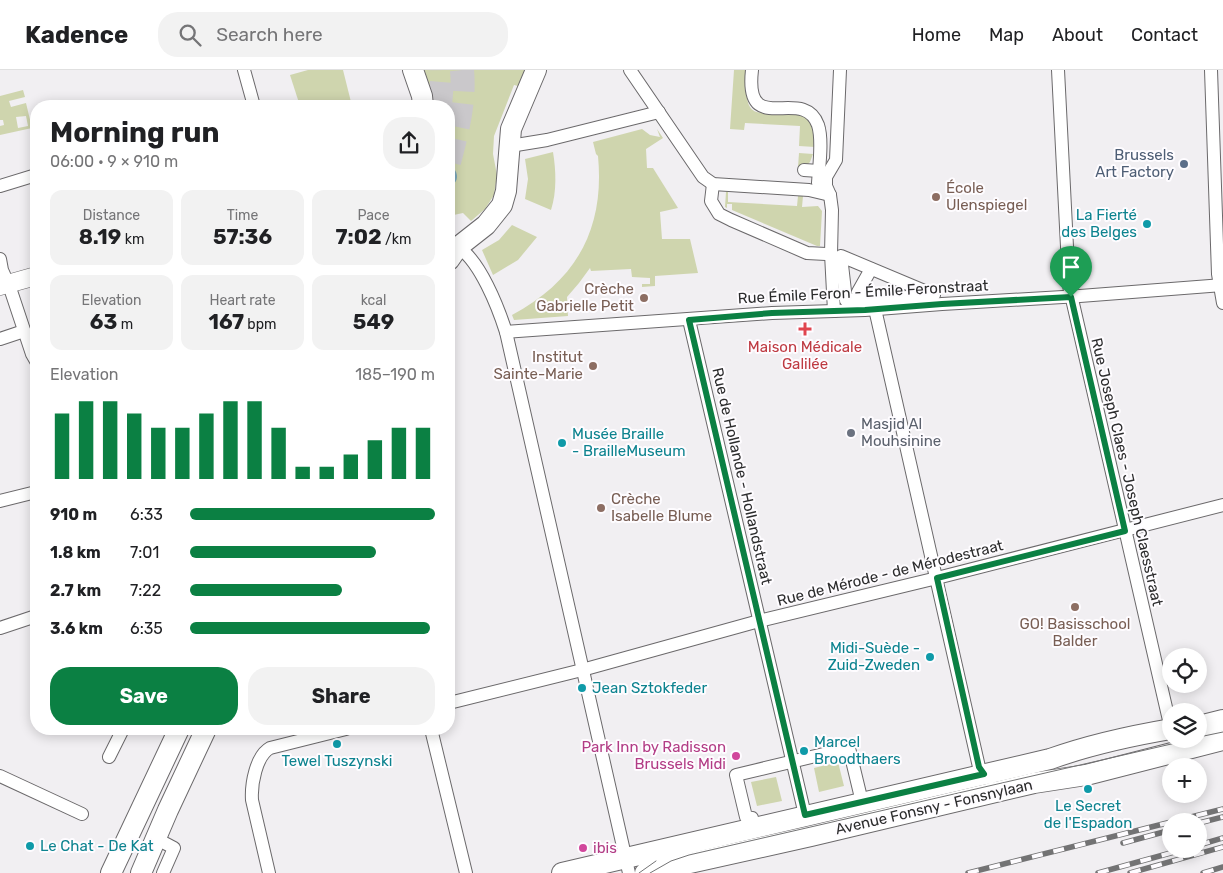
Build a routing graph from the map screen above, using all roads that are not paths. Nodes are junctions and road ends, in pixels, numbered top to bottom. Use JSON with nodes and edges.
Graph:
{"nodes":[{"id":1,"x":244,"y":70,"type":"edge"},
{"id":2,"x":414,"y":70,"type":"edge"},
{"id":3,"x":536,"y":70,"type":"edge"},
{"id":4,"x":630,"y":70,"type":"edge"},
{"id":5,"x":752,"y":70,"type":"edge"},
{"id":6,"x":840,"y":70,"type":"edge"},
{"id":7,"x":1058,"y":70,"type":"edge"},
{"id":8,"x":1211,"y":70,"type":"edge"},
{"id":9,"x":252,"y":100,"type":"edge"},
{"id":10,"x":422,"y":100,"type":"edge"},
{"id":11,"x":659,"y":112,"type":"junction"},
{"id":12,"x":510,"y":146,"type":"junction"},
{"id":13,"x":804,"y":170,"type":"dead end"},
{"id":14,"x":30,"y":177,"type":"edge"},
{"id":15,"x":713,"y":184,"type":"junction"},
{"id":16,"x":0,"y":186,"type":"edge"},
{"id":17,"x":830,"y":196,"type":"junction"},
{"id":18,"x":455,"y":247,"type":"edge"},
{"id":19,"x":455,"y":250,"type":"edge"},
{"id":20,"x":826,"y":254,"type":"dead end"},
{"id":21,"x":0,"y":259,"type":"edge"},
{"id":22,"x":871,"y":269,"type":"junction"},
{"id":23,"x":30,"y":278,"type":"edge"},
{"id":24,"x":4,"y":285,"type":"edge"},
{"id":25,"x":1222,"y":285,"type":"edge"},
{"id":26,"x":1071,"y":297,"type":"junction"},
{"id":27,"x":866,"y":301,"type":"junction"},
{"id":28,"x":1223,"y":303,"type":"edge"},
{"id":29,"x":834,"y":311,"type":"junction"},
{"id":30,"x":689,"y":320,"type":"junction"},
{"id":31,"x":24,"y":331,"type":"junction"},
{"id":32,"x":506,"y":332,"type":"junction"},
{"id":33,"x":0,"y":338,"type":"edge"},
{"id":34,"x":30,"y":348,"type":"edge"},
{"id":35,"x":30,"y":494,"type":"edge"},
{"id":36,"x":0,"y":501,"type":"edge"},
{"id":37,"x":1223,"y":505,"type":"edge"},
{"id":38,"x":1125,"y":531,"type":"junction"},
{"id":39,"x":937,"y":578,"type":"junction"},
{"id":40,"x":30,"y":618,"type":"edge"},
{"id":41,"x":759,"y":621,"type":"junction"},
{"id":42,"x":0,"y":628,"type":"edge"},
{"id":43,"x":582,"y":670,"type":"junction"},
{"id":44,"x":455,"y":702,"type":"edge"},
{"id":45,"x":1165,"y":703,"type":"edge"},
{"id":46,"x":1223,"y":720,"type":"edge"},
{"id":47,"x":1207,"y":724,"type":"edge"},
{"id":48,"x":1162,"y":731,"type":"edge"},
{"id":49,"x":120,"y":735,"type":"edge"},
{"id":50,"x":176,"y":735,"type":"edge"},
{"id":51,"x":203,"y":735,"type":"edge"},
{"id":52,"x":322,"y":735,"type":"edge"},
{"id":53,"x":432,"y":735,"type":"edge"},
{"id":54,"x":1223,"y":740,"type":"edge"},
{"id":55,"x":109,"y":757,"type":"dead end"},
{"id":56,"x":792,"y":762,"type":"junction"},
{"id":57,"x":984,"y":774,"type":"junction"},
{"id":58,"x":0,"y":776,"type":"edge"},
{"id":59,"x":1009,"y":790,"type":"junction"},
{"id":60,"x":862,"y":802,"type":"junction"},
{"id":61,"x":82,"y":814,"type":"dead end"},
{"id":62,"x":805,"y":815,"type":"junction"},
{"id":63,"x":753,"y":822,"type":"dead end"},
{"id":64,"x":155,"y":838,"type":"junction"},
{"id":65,"x":124,"y":844,"type":"junction"},
{"id":66,"x":627,"y":866,"type":"edge"},
{"id":67,"x":111,"y":873,"type":"edge"},
{"id":68,"x":124,"y":873,"type":"edge"},
{"id":69,"x":141,"y":873,"type":"edge"},
{"id":70,"x":163,"y":873,"type":"edge"},
{"id":71,"x":269,"y":873,"type":"edge"},
{"id":72,"x":466,"y":873,"type":"edge"},
{"id":73,"x":562,"y":873,"type":"edge"},
{"id":74,"x":645,"y":873,"type":"edge"}],
"edges":[{"from":1,"to":9,"type":"street"},
{"from":2,"to":10,"type":"main road"},
{"from":3,"to":12,"type":"main road"},
{"from":4,"to":11,"type":"street"},
{"from":5,"to":13,"type":"street"},
{"from":6,"to":17,"type":"street"},
{"from":7,"to":26,"type":"street","name":"Rue Joseph Claes - Joseph Claesstraat"},
{"from":8,"to":25,"type":"street"},
{"from":11,"to":12,"type":"street"},
{"from":11,"to":15,"type":"street"},
{"from":12,"to":18,"type":"main road"},
{"from":14,"to":16,"type":"street"},
{"from":15,"to":17,"type":"street"},
{"from":15,"to":20,"type":"street"},
{"from":17,"to":29,"type":"street"},
{"from":19,"to":32,"type":"street"},
{"from":21,"to":24,"type":"street"},
{"from":22,"to":27,"type":"street"},
{"from":22,"to":27,"type":"street"},
{"from":22,"to":27,"type":"street"},
{"from":23,"to":24,"type":"street"},
{"from":24,"to":31,"type":"street"},
{"from":25,"to":26,"type":"street","name":"Rue Émile Feron - Émile Feronstraat"},
{"from":25,"to":28,"type":"street"},
{"from":26,"to":27,"type":"street","name":"Rue Émile Feron - Émile Feronstraat"},
{"from":26,"to":38,"type":"street","name":"Rue Joseph Claes - Joseph Claesstraat"},
{"from":27,"to":29,"type":"street","name":"Rue Émile Feron - Émile Feronstraat"},
{"from":27,"to":39,"type":"street"},
{"from":29,"to":30,"type":"street","name":"Rue Émile Feron - Émile Feronstraat"},
{"from":30,"to":32,"type":"street","name":"Rue Émile Feron - Émile Feronstraat"},
{"from":30,"to":41,"type":"street","name":"Rue de Hollande - Hollandstraat"},
{"from":31,"to":33,"type":"street"},
{"from":31,"to":34,"type":"street"},
{"from":32,"to":43,"type":"street"},
{"from":35,"to":36,"type":"street"},
{"from":37,"to":38,"type":"street","name":"Rue de Mérode - de Mérodestraat"},
{"from":38,"to":39,"type":"street","name":"Rue de Mérode - de Mérodestraat"},
{"from":38,"to":45,"type":"street","name":"Rue Joseph Claes - Joseph Claesstraat"},
{"from":39,"to":41,"type":"street","name":"Rue de Mérode - de Mérodestraat"},
{"from":39,"to":57,"type":"street"},
{"from":40,"to":42,"type":"street"},
{"from":41,"to":43,"type":"street","name":"Rue de Mérode - de Mérodestraat"},
{"from":41,"to":56,"type":"street","name":"Rue de Hollande - Hollandstraat"},
{"from":43,"to":44,"type":"street","name":"Rue de Mérode - de Mérodestraat"},
{"from":43,"to":66,"type":"street"},
{"from":46,"to":47,"type":"main road"},
{"from":48,"to":57,"type":"main road","name":"Avenue Fonsny - Fonsnylaan"},
{"from":49,"to":55,"type":"street"},
{"from":50,"to":65,"type":"main road"},
{"from":51,"to":64,"type":"main road"},
{"from":52,"to":71,"type":"street"},
{"from":53,"to":72,"type":"street"},
{"from":54,"to":59,"type":"main road","name":"Avenue Fonsny - Fonsnylaan"},
{"from":56,"to":60,"type":"street"},
{"from":56,"to":62,"type":"street","name":"Rue de Hollande - Hollandstraat"},
{"from":56,"to":63,"type":"street"},
{"from":57,"to":59,"type":"street"},
{"from":57,"to":60,"type":"main road","name":"Avenue Fonsny - Fonsnylaan"},
{"from":58,"to":61,"type":"street"},
{"from":59,"to":74,"type":"main road","name":"Avenue Fonsny - Fonsnylaan"},
{"from":60,"to":62,"type":"main road","name":"Avenue Fonsny - Fonsnylaan"},
{"from":62,"to":66,"type":"main road","name":"Avenue Fonsny - Fonsnylaan"},
{"from":64,"to":69,"type":"main road"},
{"from":64,"to":70,"type":"street"},
{"from":65,"to":67,"type":"main road"},
{"from":65,"to":68,"type":"main road"},
{"from":66,"to":73,"type":"main road","name":"Avenue Fonsny - Fonsnylaan"}]}
